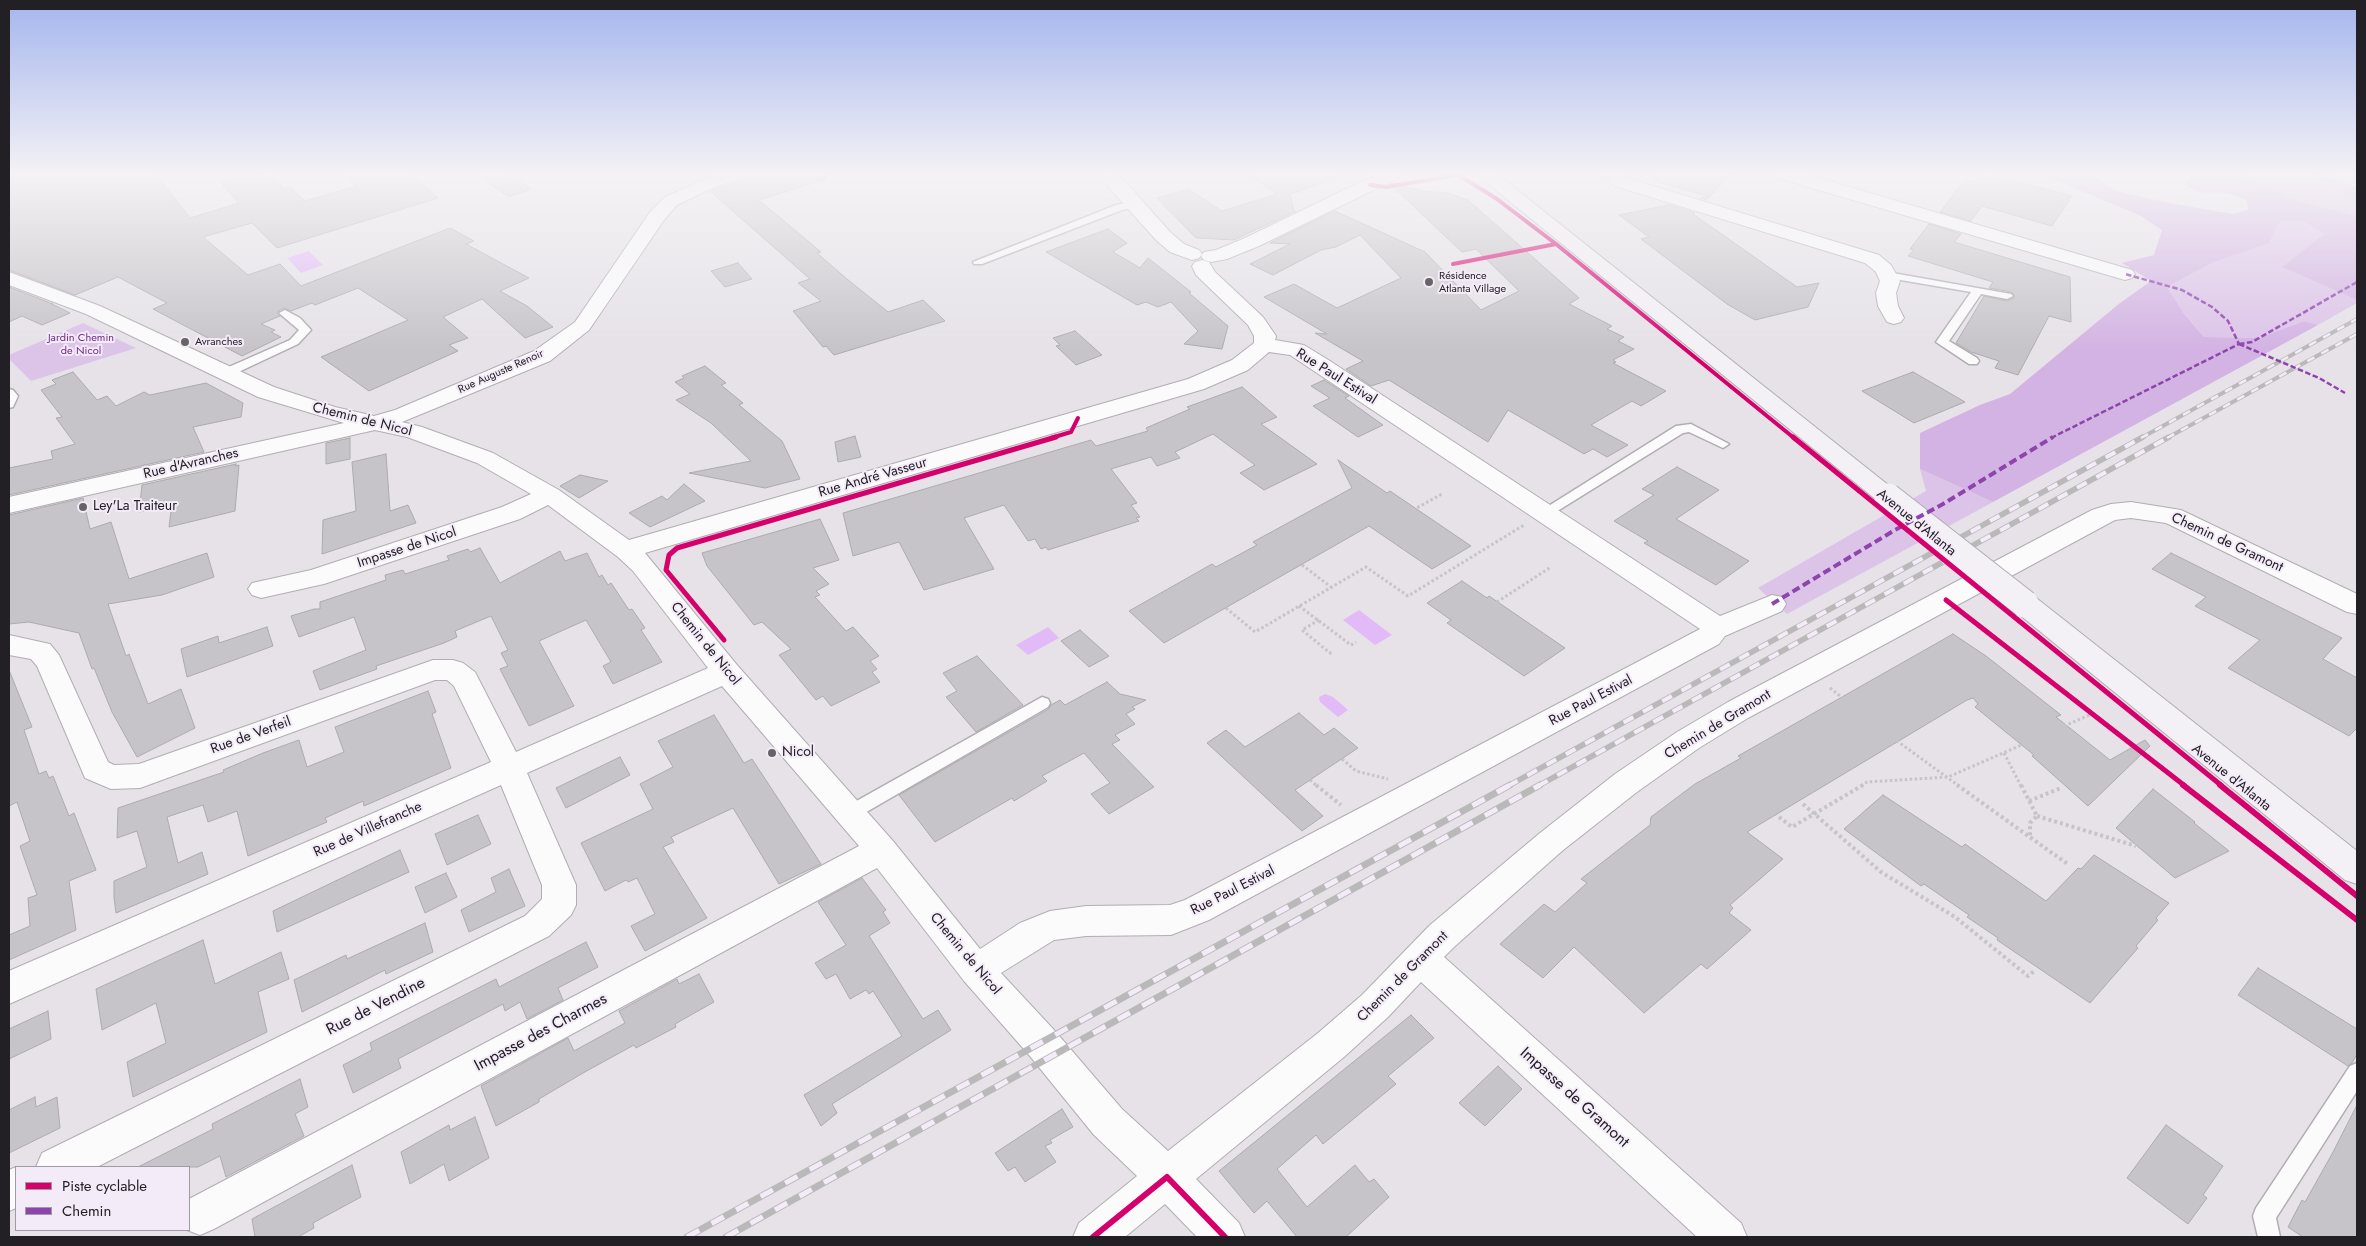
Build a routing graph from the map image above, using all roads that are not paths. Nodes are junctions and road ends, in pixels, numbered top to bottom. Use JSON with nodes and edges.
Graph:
{"nodes":[{"id":1,"x":646,"y":232,"type":"edge"},
{"id":2,"x":1055,"y":232,"type":"edge"},
{"id":3,"x":1160,"y":232,"type":"edge"},
{"id":4,"x":1272,"y":232,"type":"edge"},
{"id":5,"x":1560,"y":232,"type":"edge"},
{"id":6,"x":1574,"y":232,"type":"edge"},
{"id":7,"x":1787,"y":232,"type":"edge"},
{"id":8,"x":1982,"y":232,"type":"edge"},
{"id":9,"x":1202,"y":259,"type":"junction"},
{"id":10,"x":978,"y":262,"type":"dead end"},
{"id":11,"x":1887,"y":274,"type":"junction"},
{"id":12,"x":2125,"y":274,"type":"dead end"},
{"id":13,"x":9,"y":278,"type":"edge"},
{"id":14,"x":1978,"y":290,"type":"junction"},
{"id":15,"x":2007,"y":296,"type":"dead end"},
{"id":16,"x":285,"y":313,"type":"dead end"},
{"id":17,"x":1894,"y":318,"type":"dead end"},
{"id":18,"x":1264,"y":344,"type":"junction"},
{"id":19,"x":1973,"y":361,"type":"dead end"},
{"id":20,"x":226,"y":373,"type":"junction"},
{"id":21,"x":9,"y":393,"type":"edge"},
{"id":22,"x":9,"y":404,"type":"edge"},
{"id":23,"x":374,"y":423,"type":"junction"},
{"id":24,"x":1723,"y":444,"type":"dead end"},
{"id":25,"x":1895,"y":494,"type":"junction"},
{"id":26,"x":550,"y":496,"type":"junction"},
{"id":27,"x":9,"y":505,"type":"edge"},
{"id":28,"x":1537,"y":517,"type":"junction"},
{"id":29,"x":627,"y":551,"type":"junction"},
{"id":30,"x":260,"y":589,"type":"dead end"},
{"id":31,"x":2031,"y":600,"type":"junction"},
{"id":32,"x":1772,"y":604,"type":"dead end"},
{"id":33,"x":2357,"y":605,"type":"edge"},
{"id":34,"x":1715,"y":629,"type":"junction"},
{"id":35,"x":9,"y":645,"type":"edge"},
{"id":36,"x":727,"y":672,"type":"junction"},
{"id":37,"x":1042,"y":703,"type":"dead end"},
{"id":38,"x":509,"y":768,"type":"junction"},
{"id":39,"x":850,"y":813,"type":"junction"},
{"id":40,"x":2357,"y":846,"type":"edge"},
{"id":41,"x":882,"y":850,"type":"junction"},
{"id":42,"x":2357,"y":870,"type":"edge"},
{"id":43,"x":1420,"y":958,"type":"junction"},
{"id":44,"x":976,"y":970,"type":"junction"},
{"id":45,"x":9,"y":988,"type":"edge"},
{"id":46,"x":2357,"y":1073,"type":"edge"},
{"id":47,"x":58,"y":1166,"type":"edge"},
{"id":48,"x":1167,"y":1177,"type":"junction"},
{"id":49,"x":200,"y":1215,"type":"dead end"},
{"id":50,"x":1092,"y":1237,"type":"edge"},
{"id":51,"x":1225,"y":1237,"type":"edge"},
{"id":52,"x":1727,"y":1237,"type":"edge"},
{"id":53,"x":2268,"y":1237,"type":"edge"}],
"edges":[{"from":1,"to":23,"type":"street","name":"Rue Auguste Renoir"},
{"from":2,"to":10,"type":"lane"},
{"from":3,"to":9,"type":"street"},
{"from":4,"to":9,"type":"street"},
{"from":5,"to":25,"type":"main road","name":"Avenue d'Atlanta"},
{"from":6,"to":25,"type":"main road","name":"Avenue d'Atlanta"},
{"from":7,"to":11,"type":"street"},
{"from":8,"to":12,"type":"street"},
{"from":9,"to":18,"type":"street"},
{"from":11,"to":14,"type":"lane"},
{"from":11,"to":17,"type":"street"},
{"from":13,"to":20,"type":"street","name":"Chemin de Nicol"},
{"from":14,"to":15,"type":"lane"},
{"from":14,"to":19,"type":"lane"},
{"from":16,"to":20,"type":"lane"},
{"from":18,"to":28,"type":"street","name":"Rue Paul Estival"},
{"from":18,"to":29,"type":"street","name":"Rue André Vasseur"},
{"from":20,"to":23,"type":"street","name":"Chemin de Nicol"},
{"from":21,"to":22,"type":"lane"},
{"from":23,"to":26,"type":"street","name":"Chemin de Nicol"},
{"from":23,"to":27,"type":"street","name":"Rue d'Avranches"},
{"from":24,"to":28,"type":"lane"},
{"from":25,"to":31,"type":"main road","name":"Avenue d'Atlanta","bridge":true},
{"from":26,"to":29,"type":"street","name":"Chemin de Nicol"},
{"from":26,"to":30,"type":"street","name":"Impasse de Nicol"},
{"from":28,"to":34,"type":"street","name":"Rue Paul Estival"},
{"from":29,"to":36,"type":"street","name":"Chemin de Nicol"},
{"from":31,"to":40,"type":"main road","name":"Avenue d'Atlanta"},
{"from":31,"to":42,"type":"main road","name":"Avenue d'Atlanta"},
{"from":32,"to":34,"type":"street"},
{"from":33,"to":43,"type":"street","name":"Chemin de Gramont"},
{"from":34,"to":44,"type":"street","name":"Rue Paul Estival"},
{"from":35,"to":38,"type":"street","name":"Rue de Verfeil"},
{"from":36,"to":38,"type":"street","name":"Rue de Villefranche"},
{"from":36,"to":39,"type":"street","name":"Chemin de Nicol"},
{"from":37,"to":39,"type":"lane"},
{"from":38,"to":45,"type":"street","name":"Rue de Villefranche"},
{"from":38,"to":47,"type":"street","name":"Rue de Vendine"},
{"from":39,"to":41,"type":"street","name":"Chemin de Nicol"},
{"from":41,"to":44,"type":"street","name":"Chemin de Nicol"},
{"from":41,"to":49,"type":"street","name":"Impasse des Charmes"},
{"from":43,"to":48,"type":"street","name":"Chemin de Gramont"},
{"from":43,"to":52,"type":"street","name":"Impasse de Gramont"},
{"from":44,"to":48,"type":"street","name":"Chemin de Nicol"},
{"from":46,"to":53,"type":"lane"},
{"from":48,"to":50,"type":"street"},
{"from":48,"to":51,"type":"street","name":"Chemin de Nicol"}]}
